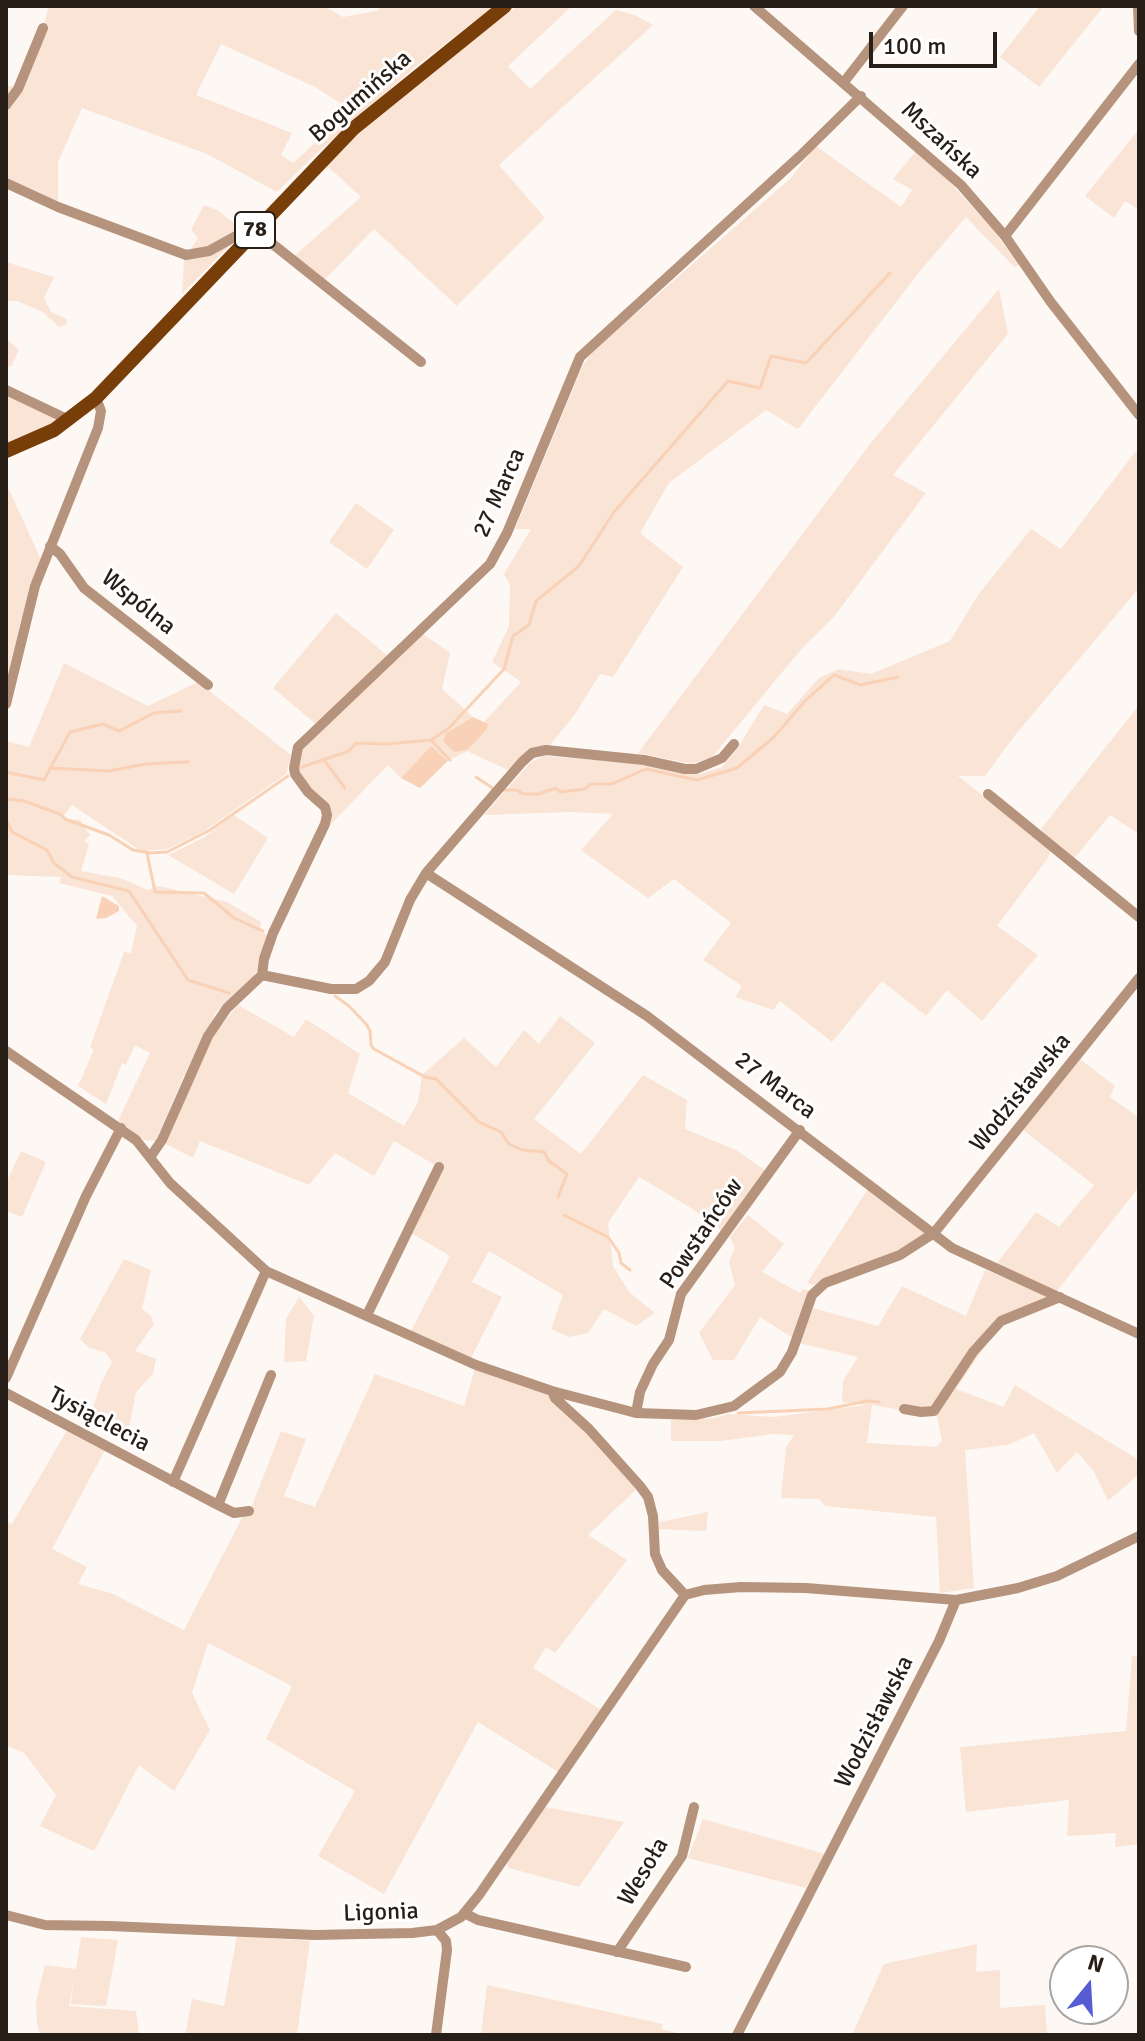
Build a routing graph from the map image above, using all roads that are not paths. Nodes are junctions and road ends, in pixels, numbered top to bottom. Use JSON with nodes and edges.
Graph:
{"nodes":[{"id":1,"x":505,"y":6,"type":"edge"},
{"id":2,"x":754,"y":6,"type":"edge"},
{"id":3,"x":903,"y":6,"type":"edge"},
{"id":4,"x":1138,"y":6,"type":"edge"},
{"id":5,"x":43,"y":28,"type":"dead end"},
{"id":6,"x":1139,"y":31,"type":"edge"},
{"id":7,"x":1139,"y":64,"type":"edge"},
{"id":8,"x":844,"y":82,"type":"junction"},
{"id":9,"x":861,"y":96,"type":"junction"},
{"id":10,"x":6,"y":105,"type":"edge"},
{"id":11,"x":6,"y":183,"type":"edge"},
{"id":12,"x":251,"y":234,"type":"junction"},
{"id":13,"x":1005,"y":236,"type":"junction"},
{"id":14,"x":421,"y":362,"type":"dead end"},
{"id":15,"x":6,"y":390,"type":"edge"},
{"id":16,"x":96,"y":398,"type":"junction"},
{"id":17,"x":1139,"y":415,"type":"edge"},
{"id":18,"x":69,"y":420,"type":"junction"},
{"id":19,"x":6,"y":451,"type":"edge"},
{"id":20,"x":50,"y":546,"type":"junction"},
{"id":21,"x":208,"y":685,"type":"dead end"},
{"id":22,"x":6,"y":704,"type":"edge"},
{"id":23,"x":734,"y":744,"type":"dead end"},
{"id":24,"x":988,"y":794,"type":"dead end"},
{"id":25,"x":426,"y":873,"type":"junction"},
{"id":26,"x":1139,"y":917,"type":"edge"},
{"id":27,"x":262,"y":975,"type":"junction"},
{"id":28,"x":1139,"y":978,"type":"edge"},
{"id":29,"x":6,"y":1051,"type":"edge"},
{"id":30,"x":121,"y":1128,"type":"junction"},
{"id":31,"x":800,"y":1130,"type":"junction"},
{"id":32,"x":151,"y":1156,"type":"junction"},
{"id":33,"x":439,"y":1167,"type":"dead end"},
{"id":34,"x":934,"y":1233,"type":"junction"},
{"id":35,"x":266,"y":1271,"type":"junction"},
{"id":36,"x":1060,"y":1297,"type":"junction"},
{"id":37,"x":367,"y":1315,"type":"junction"},
{"id":38,"x":1139,"y":1334,"type":"edge"},
{"id":39,"x":271,"y":1375,"type":"dead end"},
{"id":40,"x":6,"y":1378,"type":"edge"},
{"id":41,"x":552,"y":1391,"type":"junction"},
{"id":42,"x":6,"y":1393,"type":"edge"},
{"id":43,"x":904,"y":1409,"type":"dead end"},
{"id":44,"x":636,"y":1413,"type":"junction"},
{"id":45,"x":173,"y":1482,"type":"junction"},
{"id":46,"x":218,"y":1505,"type":"junction"},
{"id":47,"x":249,"y":1511,"type":"dead end"},
{"id":48,"x":1139,"y":1536,"type":"edge"},
{"id":49,"x":685,"y":1595,"type":"junction"},
{"id":50,"x":956,"y":1600,"type":"junction"},
{"id":51,"x":694,"y":1807,"type":"dead end"},
{"id":52,"x":464,"y":1913,"type":"junction"},
{"id":53,"x":6,"y":1915,"type":"edge"},
{"id":54,"x":437,"y":1930,"type":"junction"},
{"id":55,"x":617,"y":1952,"type":"junction"},
{"id":56,"x":686,"y":1967,"type":"dead end"},
{"id":57,"x":436,"y":2035,"type":"edge"},
{"id":58,"x":737,"y":2035,"type":"edge"}],
"edges":[{"from":1,"to":12,"type":"main road","name":"Bogumińska","number":"78"},
{"from":2,"to":8,"type":"street","name":"Mszańska"},
{"from":3,"to":8,"type":"street"},
{"from":4,"to":6,"type":"street"},
{"from":5,"to":10,"type":"street"},
{"from":7,"to":13,"type":"street"},
{"from":8,"to":9,"type":"street","name":"Mszańska"},
{"from":9,"to":13,"type":"street","name":"Mszańska"},
{"from":9,"to":27,"type":"street","name":"27 Marca"},
{"from":11,"to":12,"type":"street","name":"Bogumińska"},
{"from":12,"to":14,"type":"street"},
{"from":12,"to":16,"type":"main road","name":"Bogumińska","number":"78"},
{"from":13,"to":17,"type":"street","name":"Mszańska"},
{"from":15,"to":18,"type":"street"},
{"from":16,"to":18,"type":"main road","name":"Bogumińska","number":"78"},
{"from":16,"to":20,"type":"street"},
{"from":18,"to":19,"type":"main road","name":"Bogumińska","number":"78"},
{"from":20,"to":21,"type":"street","name":"Wspólna"},
{"from":20,"to":22,"type":"street"},
{"from":23,"to":25,"type":"street"},
{"from":24,"to":26,"type":"street"},
{"from":25,"to":27,"type":"street"},
{"from":25,"to":31,"type":"street","name":"27 Marca"},
{"from":27,"to":32,"type":"street"},
{"from":28,"to":34,"type":"street","name":"Wodzisławska"},
{"from":29,"to":30,"type":"street"},
{"from":30,"to":32,"type":"street"},
{"from":30,"to":40,"type":"street"},
{"from":31,"to":34,"type":"street","name":"27 Marca"},
{"from":31,"to":44,"type":"street","name":"Powstańców"},
{"from":32,"to":35,"type":"street"},
{"from":33,"to":37,"type":"street"},
{"from":34,"to":36,"type":"street"},
{"from":34,"to":44,"type":"street"},
{"from":35,"to":37,"type":"street"},
{"from":35,"to":45,"type":"street"},
{"from":36,"to":38,"type":"street"},
{"from":36,"to":43,"type":"street"},
{"from":37,"to":41,"type":"street"},
{"from":39,"to":46,"type":"street"},
{"from":41,"to":44,"type":"street"},
{"from":41,"to":49,"type":"street"},
{"from":42,"to":45,"type":"street","name":"Tysiąclecia"},
{"from":45,"to":46,"type":"street","name":"Tysiąclecia"},
{"from":46,"to":47,"type":"street","name":"Tysiąclecia"},
{"from":48,"to":50,"type":"street"},
{"from":49,"to":50,"type":"street"},
{"from":49,"to":52,"type":"street","name":"Ligonia"},
{"from":50,"to":58,"type":"street","name":"Wodzisławska"},
{"from":51,"to":55,"type":"street","name":"Wesoła"},
{"from":52,"to":54,"type":"street","name":"Ligonia"},
{"from":52,"to":55,"type":"street"},
{"from":53,"to":54,"type":"street","name":"Ligonia"},
{"from":54,"to":57,"type":"street"},
{"from":55,"to":56,"type":"street"}]}
